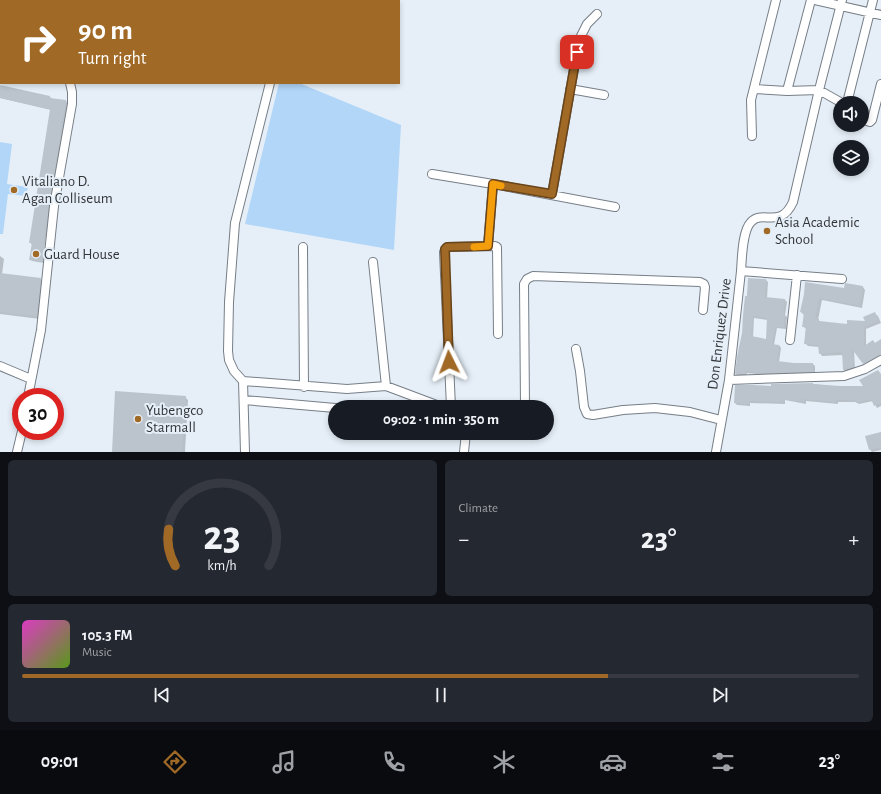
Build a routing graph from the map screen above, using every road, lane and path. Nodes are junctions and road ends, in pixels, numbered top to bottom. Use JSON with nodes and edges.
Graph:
{"nodes":[{"id":1,"x":776,"y":0,"type":"edge"},
{"id":2,"x":810,"y":0,"type":"edge"},
{"id":3,"x":816,"y":0,"type":"edge"},
{"id":4,"x":872,"y":0,"type":"edge"},
{"id":5,"x":841,"y":3,"type":"edge"},
{"id":6,"x":869,"y":12,"type":"junction"},
{"id":7,"x":597,"y":14,"type":"dead end"},
{"id":8,"x":881,"y":14,"type":"edge"},
{"id":9,"x":70,"y":84,"type":"edge"},
{"id":10,"x":270,"y":84,"type":"edge"},
{"id":11,"x":881,"y":84,"type":"edge"},
{"id":12,"x":570,"y":89,"type":"junction"},
{"id":13,"x":754,"y":89,"type":"junction"},
{"id":14,"x":819,"y":90,"type":"junction"},
{"id":15,"x":786,"y":91,"type":"junction"},
{"id":16,"x":604,"y":95,"type":"dead end"},
{"id":17,"x":849,"y":96,"type":"edge"},
{"id":18,"x":833,"y":98,"type":"edge"},
{"id":19,"x":869,"y":122,"type":"edge"},
{"id":20,"x":752,"y":136,"type":"dead end"},
{"id":21,"x":432,"y":174,"type":"dead end"},
{"id":22,"x":493,"y":184,"type":"junction"},
{"id":23,"x":552,"y":194,"type":"junction"},
{"id":24,"x":615,"y":207,"type":"dead end"},
{"id":25,"x":488,"y":246,"type":"junction"},
{"id":26,"x":303,"y":247,"type":"dead end"},
{"id":27,"x":372,"y":262,"type":"dead end"},
{"id":28,"x":742,"y":271,"type":"junction"},
{"id":29,"x":797,"y":275,"type":"junction"},
{"id":30,"x":842,"y":279,"type":"dead end"},
{"id":31,"x":703,"y":310,"type":"dead end"},
{"id":32,"x":498,"y":334,"type":"dead end"},
{"id":33,"x":790,"y":340,"type":"dead end"},
{"id":34,"x":576,"y":349,"type":"dead end"},
{"id":35,"x":881,"y":360,"type":"edge"},
{"id":36,"x":0,"y":366,"type":"edge"},
{"id":37,"x":31,"y":379,"type":"junction"},
{"id":38,"x":729,"y":380,"type":"junction"},
{"id":39,"x":243,"y":381,"type":"junction"},
{"id":40,"x":386,"y":386,"type":"junction"},
{"id":41,"x":304,"y":387,"type":"junction"},
{"id":42,"x":30,"y":388,"type":"edge"},
{"id":43,"x":244,"y":400,"type":"junction"},
{"id":44,"x":423,"y":400,"type":"edge"},
{"id":45,"x":451,"y":400,"type":"edge"},
{"id":46,"x":525,"y":400,"type":"edge"},
{"id":47,"x":328,"y":407,"type":"edge"},
{"id":48,"x":721,"y":420,"type":"junction"},
{"id":49,"x":20,"y":440,"type":"edge"},
{"id":50,"x":465,"y":440,"type":"edge"},
{"id":51,"x":18,"y":452,"type":"edge"},
{"id":52,"x":245,"y":452,"type":"edge"},
{"id":53,"x":464,"y":452,"type":"edge"},
{"id":54,"x":716,"y":452,"type":"edge"}],
"edges":[{"from":1,"to":13,"type":"street"},
{"from":2,"to":15,"type":"street"},
{"from":3,"to":5,"type":"street"},
{"from":4,"to":6,"type":"street"},
{"from":5,"to":6,"type":"street"},
{"from":5,"to":14,"type":"street"},
{"from":6,"to":8,"type":"street"},
{"from":6,"to":17,"type":"street"},
{"from":7,"to":12,"type":"street"},
{"from":9,"to":37,"type":"street"},
{"from":10,"to":39,"type":"street"},
{"from":11,"to":19,"type":"street"},
{"from":12,"to":16,"type":"street"},
{"from":12,"to":23,"type":"street"},
{"from":13,"to":15,"type":"street"},
{"from":13,"to":20,"type":"street"},
{"from":14,"to":15,"type":"street"},
{"from":14,"to":18,"type":"street"},
{"from":14,"to":28,"type":"street"},
{"from":21,"to":22,"type":"street"},
{"from":22,"to":23,"type":"street"},
{"from":22,"to":25,"type":"street"},
{"from":23,"to":24,"type":"street"},
{"from":25,"to":32,"type":"street"},
{"from":25,"to":45,"type":"street"},
{"from":26,"to":41,"type":"street"},
{"from":27,"to":40,"type":"street"},
{"from":28,"to":29,"type":"street","name":"Don Enriquez Drive"},
{"from":28,"to":38,"type":"street","name":"Don Enriquez Drive"},
{"from":29,"to":30,"type":"street","name":"Don Enriquez Drive"},
{"from":29,"to":33,"type":"street"},
{"from":31,"to":46,"type":"street"},
{"from":34,"to":48,"type":"street"},
{"from":35,"to":38,"type":"street"},
{"from":36,"to":37,"type":"street"},
{"from":37,"to":42,"type":"street"},
{"from":38,"to":48,"type":"street","name":"Don Enriquez Drive"},
{"from":39,"to":41,"type":"street"},
{"from":39,"to":43,"type":"street"},
{"from":40,"to":41,"type":"street"},
{"from":40,"to":44,"type":"street"},
{"from":43,"to":47,"type":"street"},
{"from":43,"to":52,"type":"street"},
{"from":48,"to":54,"type":"street","name":"Don Enriquez Drive"},
{"from":49,"to":51,"type":"street"},
{"from":50,"to":53,"type":"street"}]}
